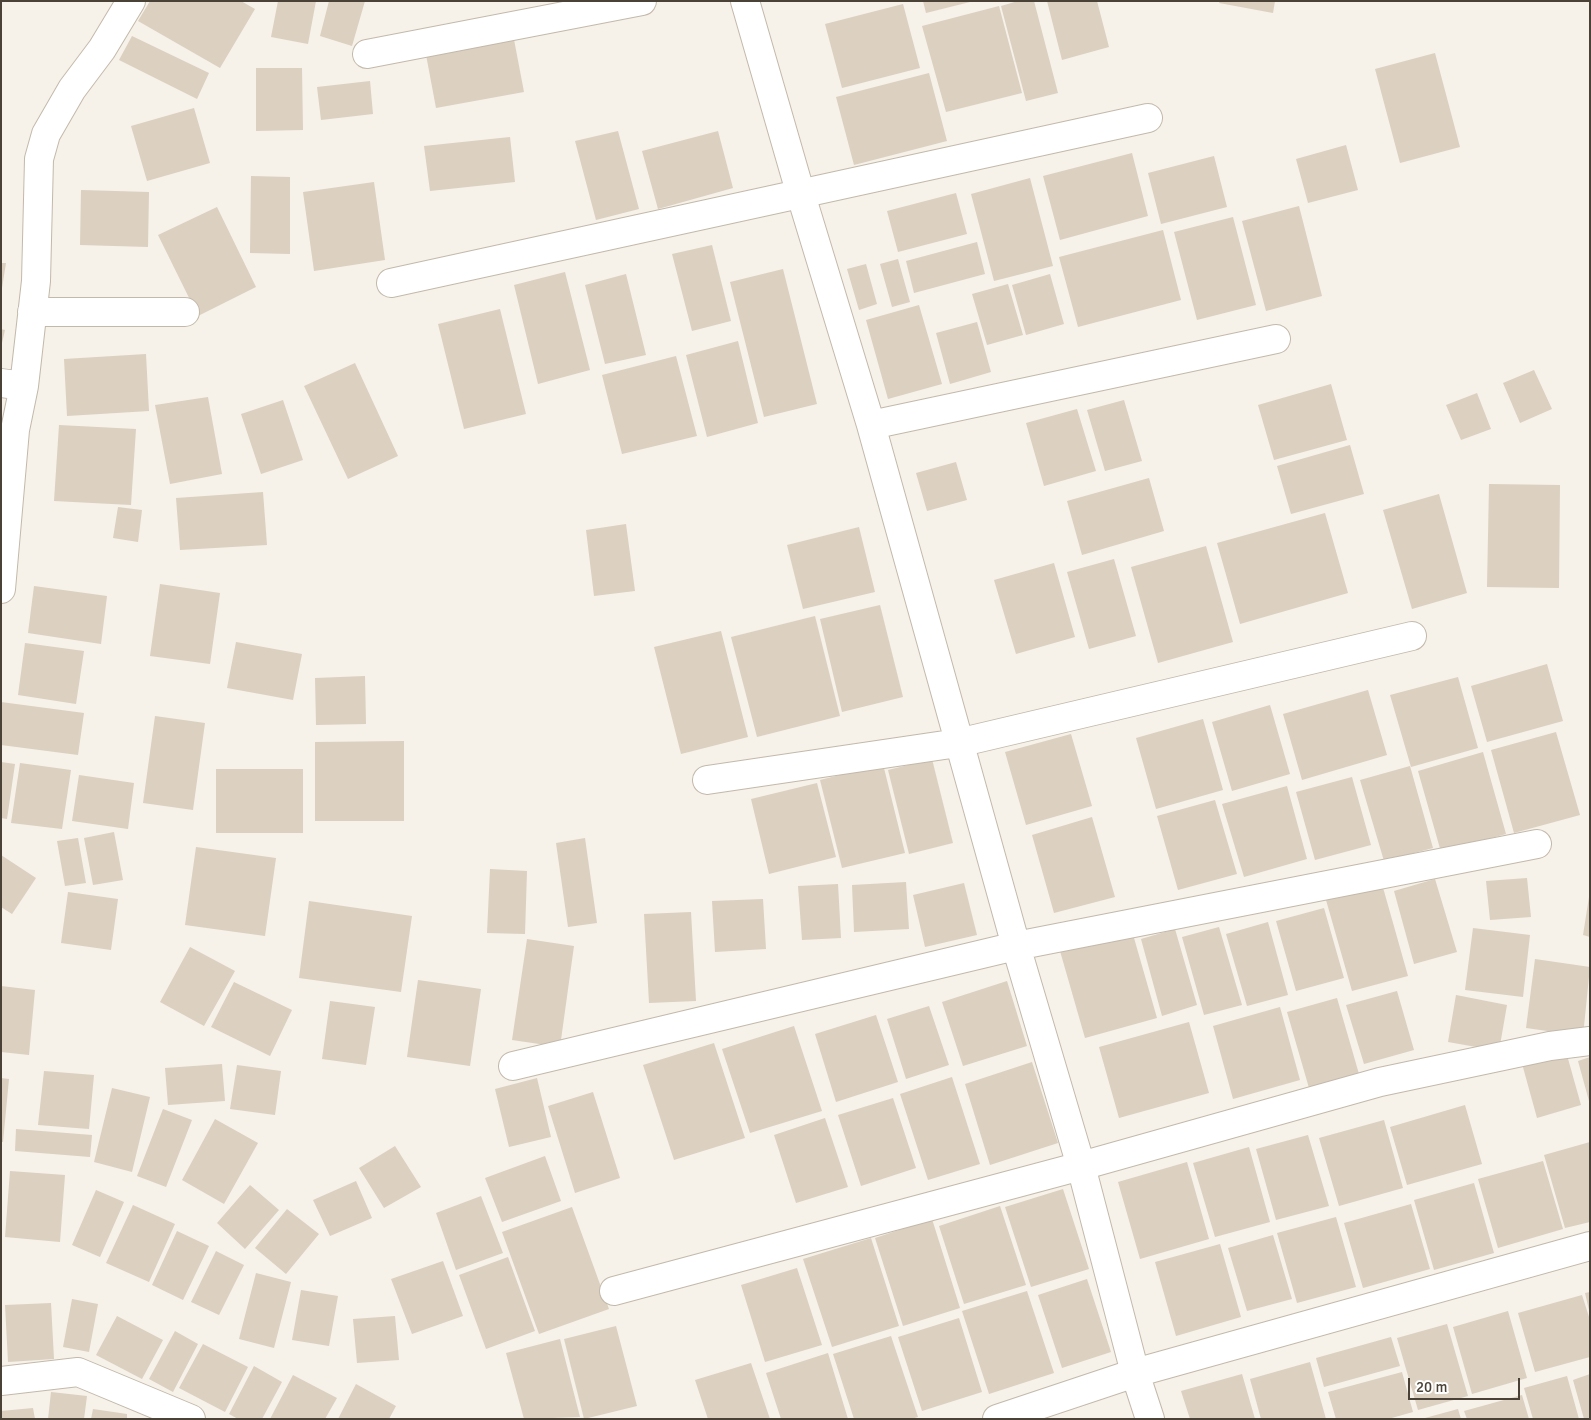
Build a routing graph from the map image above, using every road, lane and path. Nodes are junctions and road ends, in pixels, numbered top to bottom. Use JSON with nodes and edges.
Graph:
{"nodes":[{"id":1,"x":131,"y":1,"type":"edge"},
{"id":2,"x":642,"y":1,"type":"edge"},
{"id":3,"x":745,"y":1,"type":"edge"},
{"id":4,"x":367,"y":54,"type":"dead end"},
{"id":5,"x":1148,"y":118,"type":"dead end"},
{"id":6,"x":801,"y":195,"type":"junction"},
{"id":7,"x":391,"y":283,"type":"dead end"},
{"id":8,"x":32,"y":312,"type":"junction"},
{"id":9,"x":185,"y":312,"type":"dead end"},
{"id":10,"x":1276,"y":339,"type":"dead end"},
{"id":11,"x":13,"y":384,"type":"edge"},
{"id":12,"x":871,"y":426,"type":"junction"},
{"id":13,"x":6,"y":476,"type":"edge"},
{"id":14,"x":1,"y":589,"type":"edge"},
{"id":15,"x":1412,"y":636,"type":"dead end"},
{"id":16,"x":958,"y":743,"type":"junction"},
{"id":17,"x":707,"y":780,"type":"dead end"},
{"id":18,"x":1537,"y":844,"type":"dead end"},
{"id":19,"x":1016,"y":946,"type":"junction"},
{"id":20,"x":1590,"y":1041,"type":"edge"},
{"id":21,"x":513,"y":1066,"type":"dead end"},
{"id":22,"x":1081,"y":1166,"type":"junction"},
{"id":23,"x":1590,"y":1246,"type":"edge"},
{"id":24,"x":614,"y":1291,"type":"dead end"},
{"id":25,"x":1135,"y":1373,"type":"junction"},
{"id":26,"x":1,"y":1381,"type":"edge"},
{"id":27,"x":191,"y":1419,"type":"edge"},
{"id":28,"x":997,"y":1419,"type":"edge"},
{"id":29,"x":1150,"y":1419,"type":"edge"}],
"edges":[{"from":1,"to":8,"type":"street"},
{"from":2,"to":4,"type":"street"},
{"from":3,"to":6,"type":"street"},
{"from":5,"to":6,"type":"street"},
{"from":6,"to":7,"type":"street"},
{"from":6,"to":12,"type":"street"},
{"from":8,"to":9,"type":"street"},
{"from":8,"to":11,"type":"street"},
{"from":10,"to":12,"type":"street"},
{"from":11,"to":13,"type":"street"},
{"from":12,"to":16,"type":"street"},
{"from":13,"to":14,"type":"street"},
{"from":15,"to":16,"type":"street"},
{"from":16,"to":17,"type":"street"},
{"from":16,"to":19,"type":"street"},
{"from":18,"to":19,"type":"street"},
{"from":19,"to":21,"type":"street"},
{"from":19,"to":22,"type":"street"},
{"from":20,"to":22,"type":"street"},
{"from":22,"to":24,"type":"street"},
{"from":22,"to":25,"type":"street"},
{"from":23,"to":25,"type":"street"},
{"from":25,"to":28,"type":"street"},
{"from":25,"to":29,"type":"street"},
{"from":26,"to":27,"type":"street"}]}
